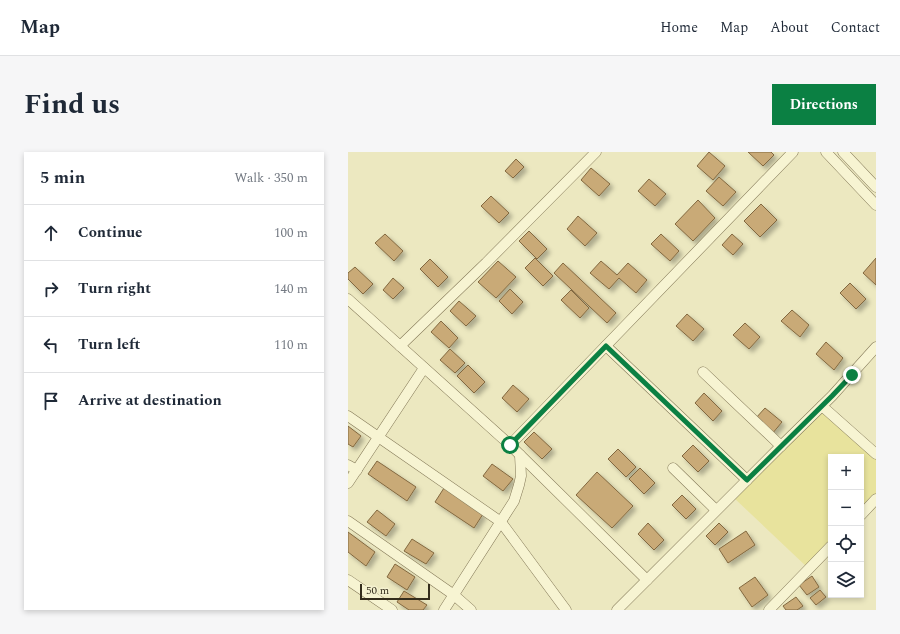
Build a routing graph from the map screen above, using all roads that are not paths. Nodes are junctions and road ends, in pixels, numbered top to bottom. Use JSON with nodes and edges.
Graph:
{"nodes":[{"id":1,"x":596,"y":152,"type":"edge"},
{"id":2,"x":793,"y":152,"type":"edge"},
{"id":3,"x":826,"y":152,"type":"edge"},
{"id":4,"x":844,"y":152,"type":"edge"},
{"id":5,"x":876,"y":186,"type":"edge"},
{"id":6,"x":876,"y":205,"type":"edge"},
{"id":7,"x":348,"y":299,"type":"edge"},
{"id":8,"x":400,"y":346,"type":"junction"},
{"id":9,"x":606,"y":346,"type":"junction"},
{"id":10,"x":876,"y":347,"type":"edge"},
{"id":11,"x":424,"y":368,"type":"junction"},
{"id":12,"x":702,"y":372,"type":"dead end"},
{"id":13,"x":822,"y":406,"type":"junction"},
{"id":14,"x":348,"y":416,"type":"edge"},
{"id":15,"x":379,"y":437,"type":"junction"},
{"id":16,"x":510,"y":445,"type":"junction"},
{"id":17,"x":781,"y":446,"type":"junction"},
{"id":18,"x":876,"y":454,"type":"edge"},
{"id":19,"x":520,"y":455,"type":"junction"},
{"id":20,"x":352,"y":468,"type":"edge"},
{"id":21,"x":673,"y":468,"type":"dead end"},
{"id":22,"x":747,"y":480,"type":"junction"},
{"id":23,"x":348,"y":483,"type":"edge"},
{"id":24,"x":876,"y":499,"type":"edge"},
{"id":25,"x":716,"y":510,"type":"junction"},
{"id":26,"x":864,"y":512,"type":"edge"},
{"id":27,"x":348,"y":521,"type":"edge"},
{"id":28,"x":501,"y":522,"type":"junction"},
{"id":29,"x":828,"y":549,"type":"edge"},
{"id":30,"x":348,"y":580,"type":"edge"},
{"id":31,"x":647,"y":580,"type":"junction"},
{"id":32,"x":454,"y":595,"type":"junction"},
{"id":33,"x":392,"y":610,"type":"edge"},
{"id":34,"x":444,"y":610,"type":"edge"},
{"id":35,"x":471,"y":610,"type":"edge"},
{"id":36,"x":566,"y":610,"type":"edge"},
{"id":37,"x":617,"y":610,"type":"edge"},
{"id":38,"x":769,"y":610,"type":"edge"}],
"edges":[{"from":1,"to":8,"type":"street"},
{"from":2,"to":9,"type":"street"},
{"from":3,"to":6,"type":"street"},
{"from":4,"to":5,"type":"street"},
{"from":7,"to":8,"type":"street"},
{"from":8,"to":11,"type":"street"},
{"from":9,"to":16,"type":"street"},
{"from":9,"to":22,"type":"street"},
{"from":10,"to":13,"type":"street"},
{"from":11,"to":15,"type":"street"},
{"from":11,"to":16,"type":"street"},
{"from":12,"to":17,"type":"street"},
{"from":13,"to":17,"type":"street"},
{"from":13,"to":18,"type":"street"},
{"from":14,"to":15,"type":"street"},
{"from":15,"to":20,"type":"street"},
{"from":15,"to":28,"type":"street"},
{"from":16,"to":19,"type":"street"},
{"from":17,"to":22,"type":"street"},
{"from":19,"to":28,"type":"street"},
{"from":19,"to":31,"type":"street"},
{"from":20,"to":23,"type":"street"},
{"from":21,"to":25,"type":"street"},
{"from":22,"to":25,"type":"street"},
{"from":24,"to":26,"type":"street"},
{"from":25,"to":31,"type":"street"},
{"from":27,"to":32,"type":"street"},
{"from":28,"to":32,"type":"street"},
{"from":28,"to":36,"type":"street"},
{"from":29,"to":38,"type":"street"},
{"from":30,"to":33,"type":"street"},
{"from":31,"to":37,"type":"street"},
{"from":32,"to":34,"type":"street"},
{"from":32,"to":35,"type":"street"}]}
